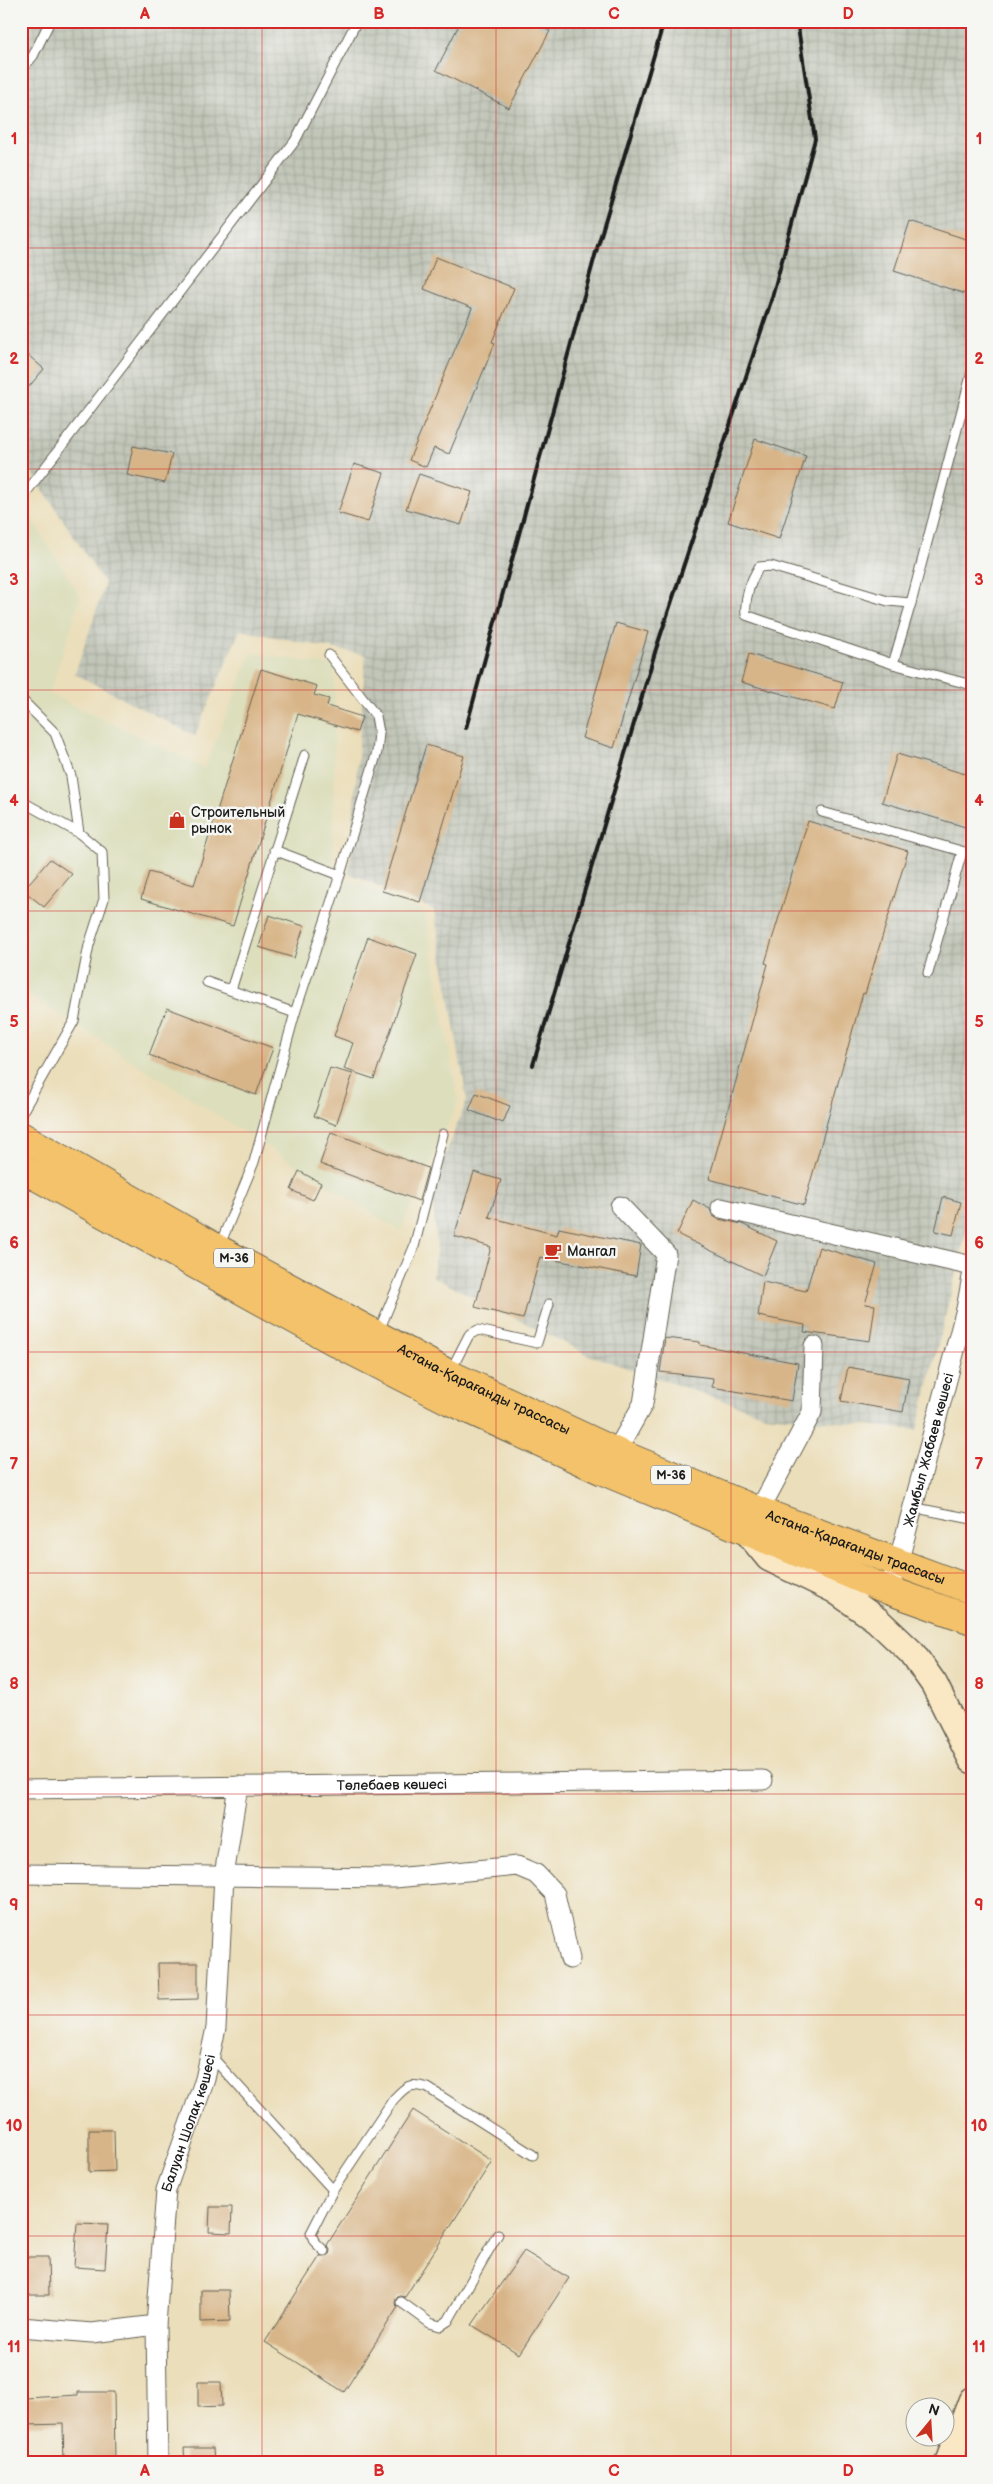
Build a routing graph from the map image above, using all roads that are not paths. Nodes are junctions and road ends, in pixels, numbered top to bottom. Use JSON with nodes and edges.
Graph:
{"nodes":[{"id":1,"x":50,"y":21,"type":"edge"},
{"id":2,"x":357,"y":21,"type":"edge"},
{"id":3,"x":21,"y":70,"type":"edge"},
{"id":4,"x":972,"y":372,"type":"edge"},
{"id":5,"x":21,"y":498,"type":"edge"},
{"id":6,"x":911,"y":603,"type":"junction"},
{"id":7,"x":328,"y":655,"type":"dead end"},
{"id":8,"x":893,"y":664,"type":"junction"},
{"id":9,"x":972,"y":685,"type":"edge"},
{"id":10,"x":21,"y":699,"type":"edge"},
{"id":11,"x":305,"y":755,"type":"dead end"},
{"id":12,"x":21,"y":801,"type":"edge"},
{"id":13,"x":822,"y":812,"type":"dead end"},
{"id":14,"x":79,"y":833,"type":"junction"},
{"id":15,"x":274,"y":850,"type":"junction"},
{"id":16,"x":962,"y":852,"type":"junction"},
{"id":17,"x":972,"y":854,"type":"edge"},
{"id":18,"x":340,"y":875,"type":"junction"},
{"id":19,"x":928,"y":973,"type":"dead end"},
{"id":20,"x":207,"y":982,"type":"dead end"},
{"id":21,"x":231,"y":990,"type":"junction"},
{"id":22,"x":295,"y":1013,"type":"junction"},
{"id":23,"x":21,"y":1114,"type":"edge"},
{"id":24,"x":443,"y":1134,"type":"dead end"},
{"id":25,"x":21,"y":1136,"type":"edge"},
{"id":26,"x":21,"y":1168,"type":"edge"},
{"id":27,"x":620,"y":1206,"type":"dead end"},
{"id":28,"x":721,"y":1208,"type":"dead end"},
{"id":29,"x":218,"y":1249,"type":"junction"},
{"id":30,"x":972,"y":1266,"type":"edge"},
{"id":31,"x":972,"y":1277,"type":"edge"},
{"id":32,"x":549,"y":1304,"type":"dead end"},
{"id":33,"x":969,"y":1309,"type":"edge"},
{"id":34,"x":377,"y":1336,"type":"junction"},
{"id":35,"x":814,"y":1346,"type":"dead end"},
{"id":36,"x":449,"y":1374,"type":"junction"},
{"id":37,"x":616,"y":1452,"type":"junction"},
{"id":38,"x":911,"y":1506,"type":"junction"},
{"id":39,"x":972,"y":1519,"type":"edge"},
{"id":40,"x":752,"y":1520,"type":"junction"},
{"id":41,"x":898,"y":1563,"type":"junction"},
{"id":42,"x":888,"y":1590,"type":"junction"},
{"id":43,"x":972,"y":1590,"type":"edge"},
{"id":44,"x":972,"y":1620,"type":"edge"},
{"id":45,"x":972,"y":1760,"type":"edge"},
{"id":46,"x":763,"y":1780,"type":"dead end"},
{"id":47,"x":238,"y":1786,"type":"junction"},
{"id":48,"x":21,"y":1789,"type":"edge"},
{"id":49,"x":21,"y":1874,"type":"edge"},
{"id":50,"x":224,"y":1876,"type":"junction"},
{"id":51,"x":570,"y":1959,"type":"dead end"},
{"id":52,"x":210,"y":2055,"type":"junction"},
{"id":53,"x":533,"y":2154,"type":"dead end"},
{"id":54,"x":333,"y":2190,"type":"junction"},
{"id":55,"x":498,"y":2234,"type":"dead end"},
{"id":56,"x":324,"y":2250,"type":"dead end"},
{"id":57,"x":401,"y":2302,"type":"dead end"},
{"id":58,"x":156,"y":2325,"type":"junction"},
{"id":59,"x":21,"y":2327,"type":"edge"},
{"id":60,"x":972,"y":2400,"type":"edge"},
{"id":61,"x":158,"y":2463,"type":"edge"},
{"id":62,"x":948,"y":2463,"type":"edge"}],
"edges":[{"from":1,"to":3,"type":"lane"},
{"from":2,"to":5,"type":"lane"},
{"from":4,"to":6,"type":"lane"},
{"from":6,"to":8,"type":"lane"},
{"from":6,"to":8,"type":"lane"},
{"from":7,"to":18,"type":"lane"},
{"from":8,"to":9,"type":"lane"},
{"from":10,"to":14,"type":"lane"},
{"from":11,"to":15,"type":"lane"},
{"from":12,"to":14,"type":"lane"},
{"from":13,"to":16,"type":"lane"},
{"from":14,"to":23,"type":"lane"},
{"from":15,"to":18,"type":"lane"},
{"from":15,"to":21,"type":"lane"},
{"from":16,"to":17,"type":"lane"},
{"from":16,"to":19,"type":"lane"},
{"from":18,"to":22,"type":"lane"},
{"from":20,"to":21,"type":"lane"},
{"from":21,"to":22,"type":"lane"},
{"from":22,"to":29,"type":"lane"},
{"from":24,"to":34,"type":"lane"},
{"from":25,"to":29,"type":"main road","name":"Астана-Қарағанды трассасы","number":"M-36"},
{"from":26,"to":40,"type":"main road","name":"Астана-Қарағанды трассасы","number":"M-36"},
{"from":27,"to":37,"type":"street"},
{"from":28,"to":30,"type":"street"},
{"from":29,"to":34,"type":"main road","name":"Астана-Қарағанды трассасы","number":"M-36"},
{"from":31,"to":33,"type":"street","name":"Жамбыл Жабаев көшесі"},
{"from":32,"to":36,"type":"lane"},
{"from":33,"to":38,"type":"street","name":"Жамбыл Жабаев көшесі"},
{"from":34,"to":36,"type":"main road","name":"Астана-Қарағанды трассасы","number":"M-36"},
{"from":35,"to":40,"type":"street"},
{"from":36,"to":37,"type":"main road","name":"Астана-Қарағанды трассасы","number":"M-36"},
{"from":37,"to":40,"type":"main road","name":"Астана-Қарағанды трассасы","number":"M-36"},
{"from":38,"to":39,"type":"lane"},
{"from":38,"to":41,"type":"street","name":"Жамбыл Жабаев көшесі"},
{"from":40,"to":41,"type":"main road","name":"Астана-Қарағанды трассасы","number":"M-36"},
{"from":40,"to":42,"type":"main road","name":"Астана-Қарағанды трассасы","number":"M-36"},
{"from":40,"to":45,"type":"main road"},
{"from":41,"to":42,"type":"street","name":"Жамбыл Жабаев көшесі"},
{"from":41,"to":43,"type":"main road","name":"Астана-Қарағанды трассасы","number":"M-36"},
{"from":42,"to":44,"type":"main road","name":"Астана-Қарағанды трассасы","number":"M-36"},
{"from":46,"to":47,"type":"street","name":"Төлебаев көшесі"},
{"from":47,"to":48,"type":"street","name":"Төлебаев көшесі"},
{"from":47,"to":50,"type":"street","name":"Балуан Шолақ көшесі"},
{"from":49,"to":50,"type":"street"},
{"from":50,"to":51,"type":"street"},
{"from":50,"to":52,"type":"street","name":"Балуан Шолақ көшесі"},
{"from":52,"to":54,"type":"lane"},
{"from":52,"to":58,"type":"street","name":"Балуан Шолақ көшесі"},
{"from":53,"to":54,"type":"lane"},
{"from":54,"to":56,"type":"lane"},
{"from":55,"to":57,"type":"lane"},
{"from":58,"to":59,"type":"street"},
{"from":58,"to":61,"type":"street","name":"Балуан Шолақ көшесі"},
{"from":60,"to":62,"type":"main road"}]}
